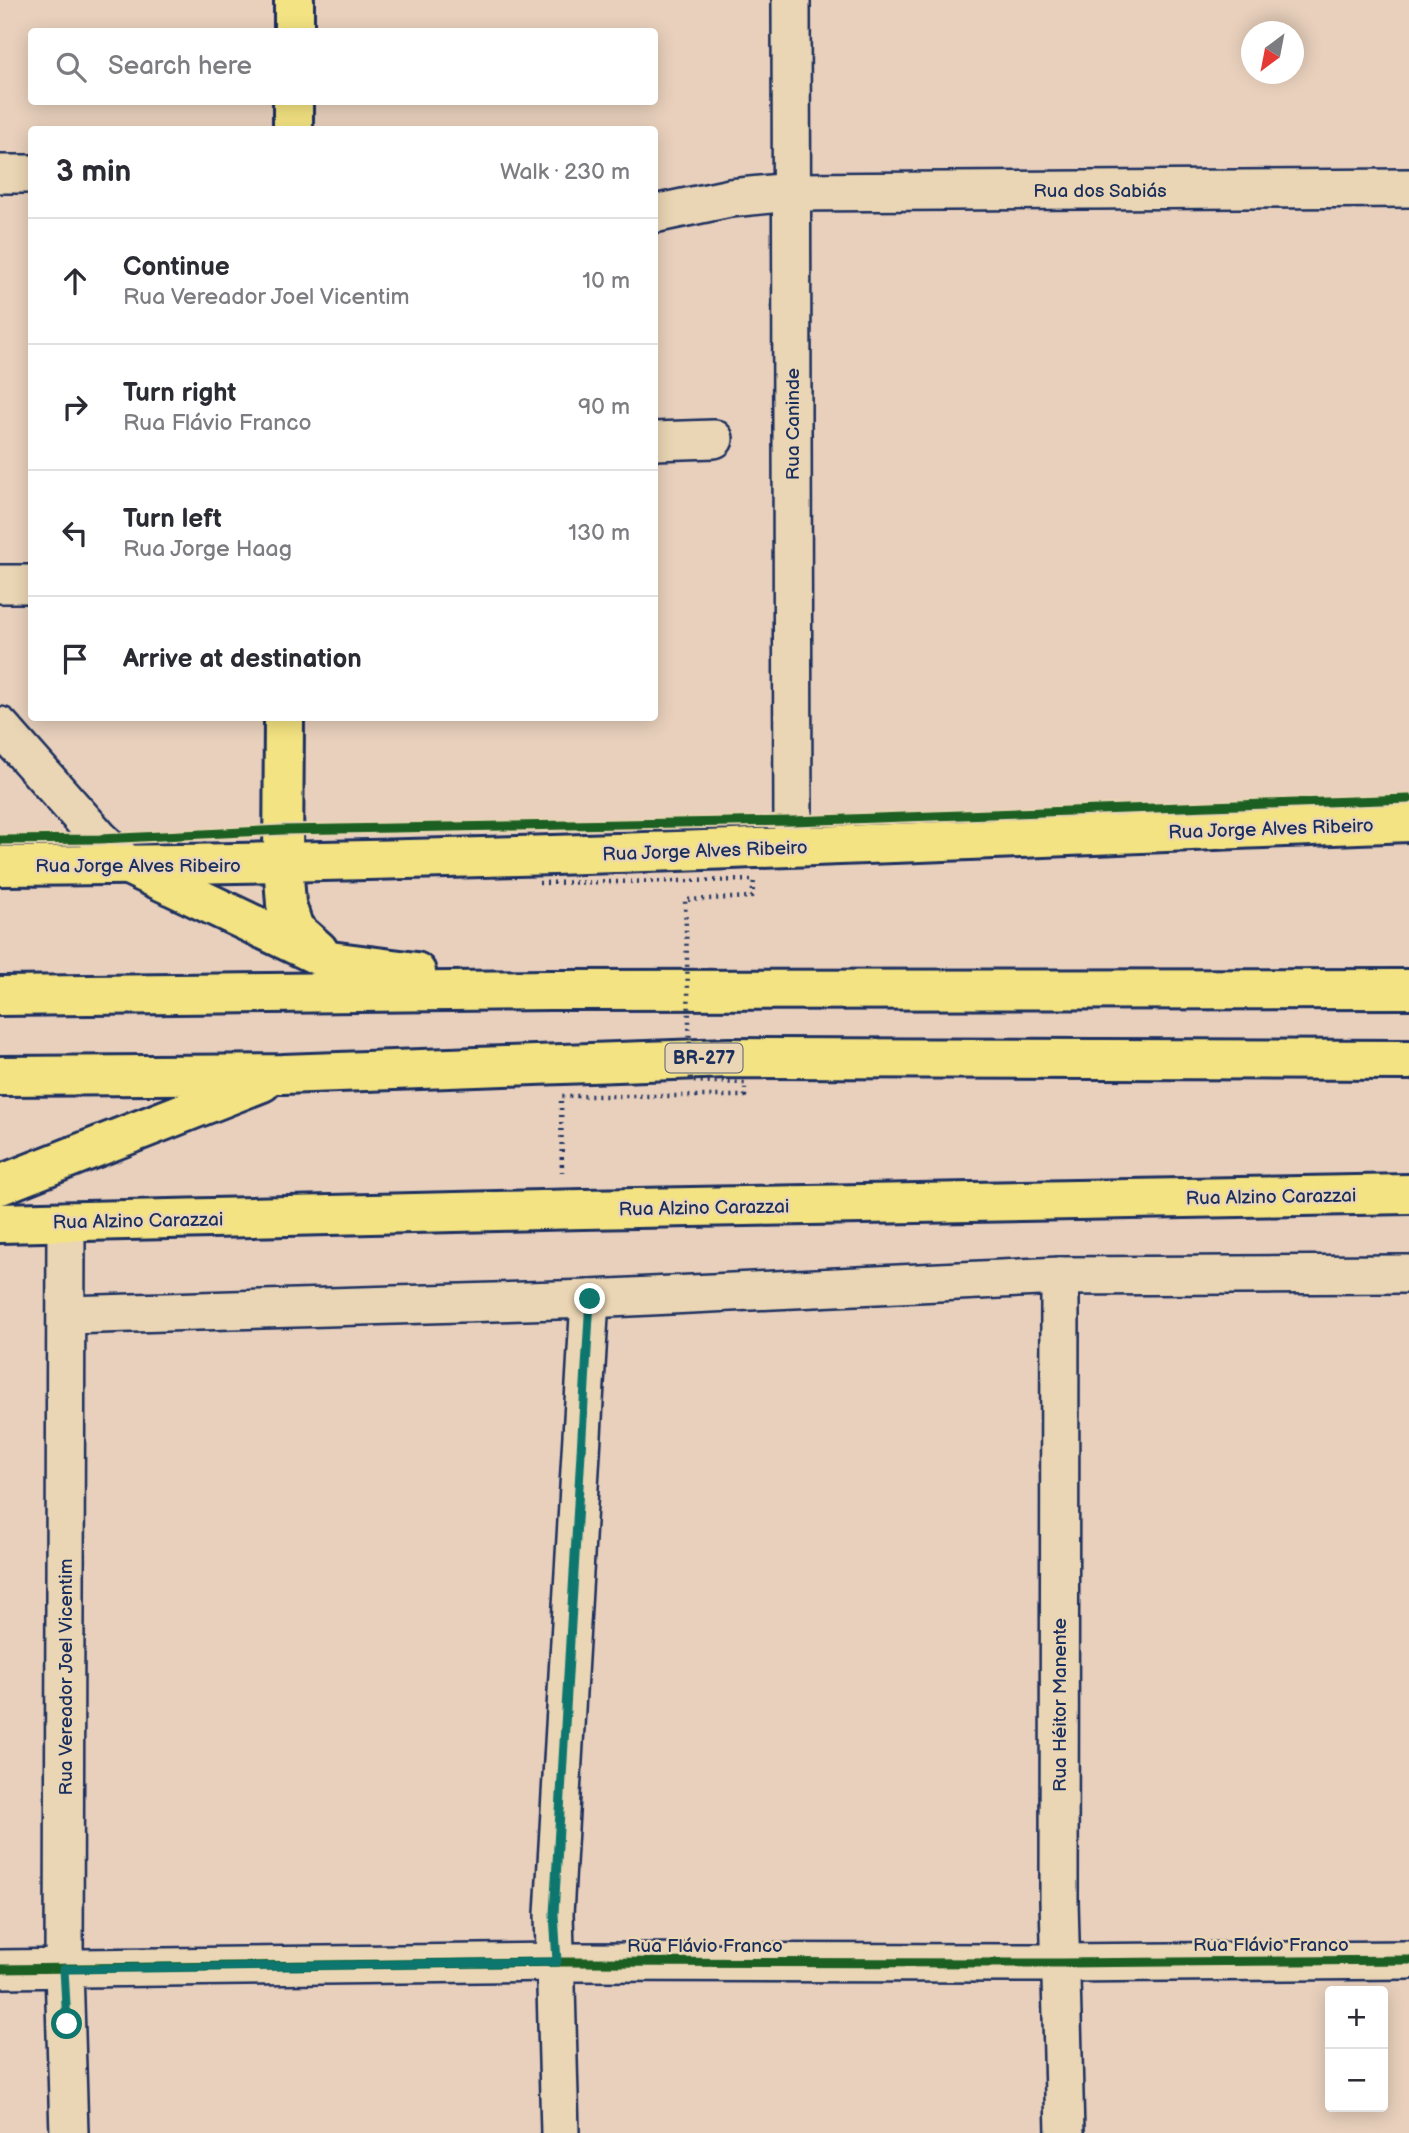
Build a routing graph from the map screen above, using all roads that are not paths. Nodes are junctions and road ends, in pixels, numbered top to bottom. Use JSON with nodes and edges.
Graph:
{"nodes":[{"id":1,"x":294,"y":0,"type":"edge"},
{"id":2,"x":791,"y":0,"type":"edge"},
{"id":3,"x":294,"y":28,"type":"edge"},
{"id":4,"x":293,"y":105,"type":"edge"},
{"id":5,"x":292,"y":126,"type":"edge"},
{"id":6,"x":0,"y":174,"type":"edge"},
{"id":7,"x":28,"y":174,"type":"edge"},
{"id":8,"x":1409,"y":188,"type":"edge"},
{"id":9,"x":791,"y":192,"type":"junction"},
{"id":10,"x":658,"y":213,"type":"edge"},
{"id":11,"x":714,"y":439,"type":"dead end"},
{"id":12,"x":658,"y":441,"type":"edge"},
{"id":13,"x":0,"y":584,"type":"edge"},
{"id":14,"x":28,"y":584,"type":"edge"},
{"id":15,"x":284,"y":721,"type":"edge"},
{"id":16,"x":0,"y":726,"type":"edge"},
{"id":17,"x":1409,"y":822,"type":"edge"},
{"id":18,"x":793,"y":847,"type":"junction"},
{"id":19,"x":283,"y":863,"type":"junction"},
{"id":20,"x":128,"y":865,"type":"junction"},
{"id":21,"x":0,"y":866,"type":"edge"},
{"id":22,"x":330,"y":961,"type":"junction"},
{"id":23,"x":1409,"y":989,"type":"edge"},
{"id":24,"x":550,"y":990,"type":"junction"},
{"id":25,"x":0,"y":996,"type":"edge"},
{"id":26,"x":729,"y":1058,"type":"junction"},
{"id":27,"x":1409,"y":1060,"type":"edge"},
{"id":28,"x":283,"y":1074,"type":"junction"},
{"id":29,"x":0,"y":1076,"type":"edge"},
{"id":30,"x":1409,"y":1077,"type":"edge"},
{"id":31,"x":0,"y":1185,"type":"edge"},
{"id":32,"x":1409,"y":1194,"type":"edge"},
{"id":33,"x":66,"y":1221,"type":"junction"},
{"id":34,"x":0,"y":1223,"type":"edge"},
{"id":35,"x":1409,"y":1274,"type":"edge"},
{"id":36,"x":1060,"y":1276,"type":"junction"},
{"id":37,"x":590,"y":1299,"type":"junction"},
{"id":38,"x":66,"y":1315,"type":"junction"},
{"id":39,"x":1409,"y":1960,"type":"edge"},
{"id":40,"x":557,"y":1962,"type":"junction"},
{"id":41,"x":1061,"y":1963,"type":"junction"},
{"id":42,"x":0,"y":1969,"type":"edge"},
{"id":43,"x":64,"y":1969,"type":"junction"},
{"id":44,"x":69,"y":2133,"type":"edge"},
{"id":45,"x":560,"y":2133,"type":"edge"},
{"id":46,"x":1065,"y":2133,"type":"edge"}],
"edges":[{"from":1,"to":3,"type":"main road"},
{"from":2,"to":9,"type":"street","name":"Rua Caninde"},
{"from":4,"to":5,"type":"main road"},
{"from":6,"to":7,"type":"street"},
{"from":8,"to":9,"type":"street","name":"Rua dos Sabiás"},
{"from":9,"to":10,"type":"street","name":"Rua dos Sabiás"},
{"from":9,"to":18,"type":"street","name":"Rua Caninde"},
{"from":11,"to":12,"type":"street"},
{"from":13,"to":14,"type":"street"},
{"from":15,"to":19,"type":"main road"},
{"from":16,"to":20,"type":"street"},
{"from":17,"to":18,"type":"main road","name":"Rua Jorge Alves Ribeiro"},
{"from":18,"to":19,"type":"main road","name":"Rua Jorge Alves Ribeiro"},
{"from":19,"to":20,"type":"main road","name":"Rua Jorge Alves Ribeiro"},
{"from":19,"to":22,"type":"main road"},
{"from":20,"to":21,"type":"main road","name":"Rua Jorge Alves Ribeiro"},
{"from":20,"to":22,"type":"main road"},
{"from":22,"to":24,"type":"main road"},
{"from":23,"to":24,"type":"main road"},
{"from":24,"to":25,"type":"main road"},
{"from":26,"to":27,"type":"main road","number":"BR-277"},
{"from":26,"to":28,"type":"main road","number":"BR-277"},
{"from":26,"to":30,"type":"main road"},
{"from":28,"to":29,"type":"main road","number":"BR-277"},
{"from":28,"to":31,"type":"main road"},
{"from":32,"to":33,"type":"main road","name":"Rua Alzino Carazzai"},
{"from":33,"to":34,"type":"main road","name":"Rua Alzino Carazzai"},
{"from":33,"to":38,"type":"street","name":"Rua Vereador Joel Vicentim"},
{"from":35,"to":36,"type":"street"},
{"from":36,"to":37,"type":"street"},
{"from":36,"to":41,"type":"street","name":"Rua Héitor Manente"},
{"from":37,"to":38,"type":"street"},
{"from":37,"to":40,"type":"street"},
{"from":38,"to":43,"type":"street","name":"Rua Vereador Joel Vicentim"},
{"from":39,"to":41,"type":"street","name":"Rua Flávio Franco"},
{"from":40,"to":41,"type":"street","name":"Rua Flávio Franco"},
{"from":40,"to":43,"type":"street","name":"Rua Flávio Franco"},
{"from":40,"to":45,"type":"street"},
{"from":41,"to":46,"type":"street","name":"Rua Héitor Manente"},
{"from":42,"to":43,"type":"street","name":"Rua Flávio Franco"},
{"from":43,"to":44,"type":"street","name":"Rua Vereador Joel Vicentim"}]}
